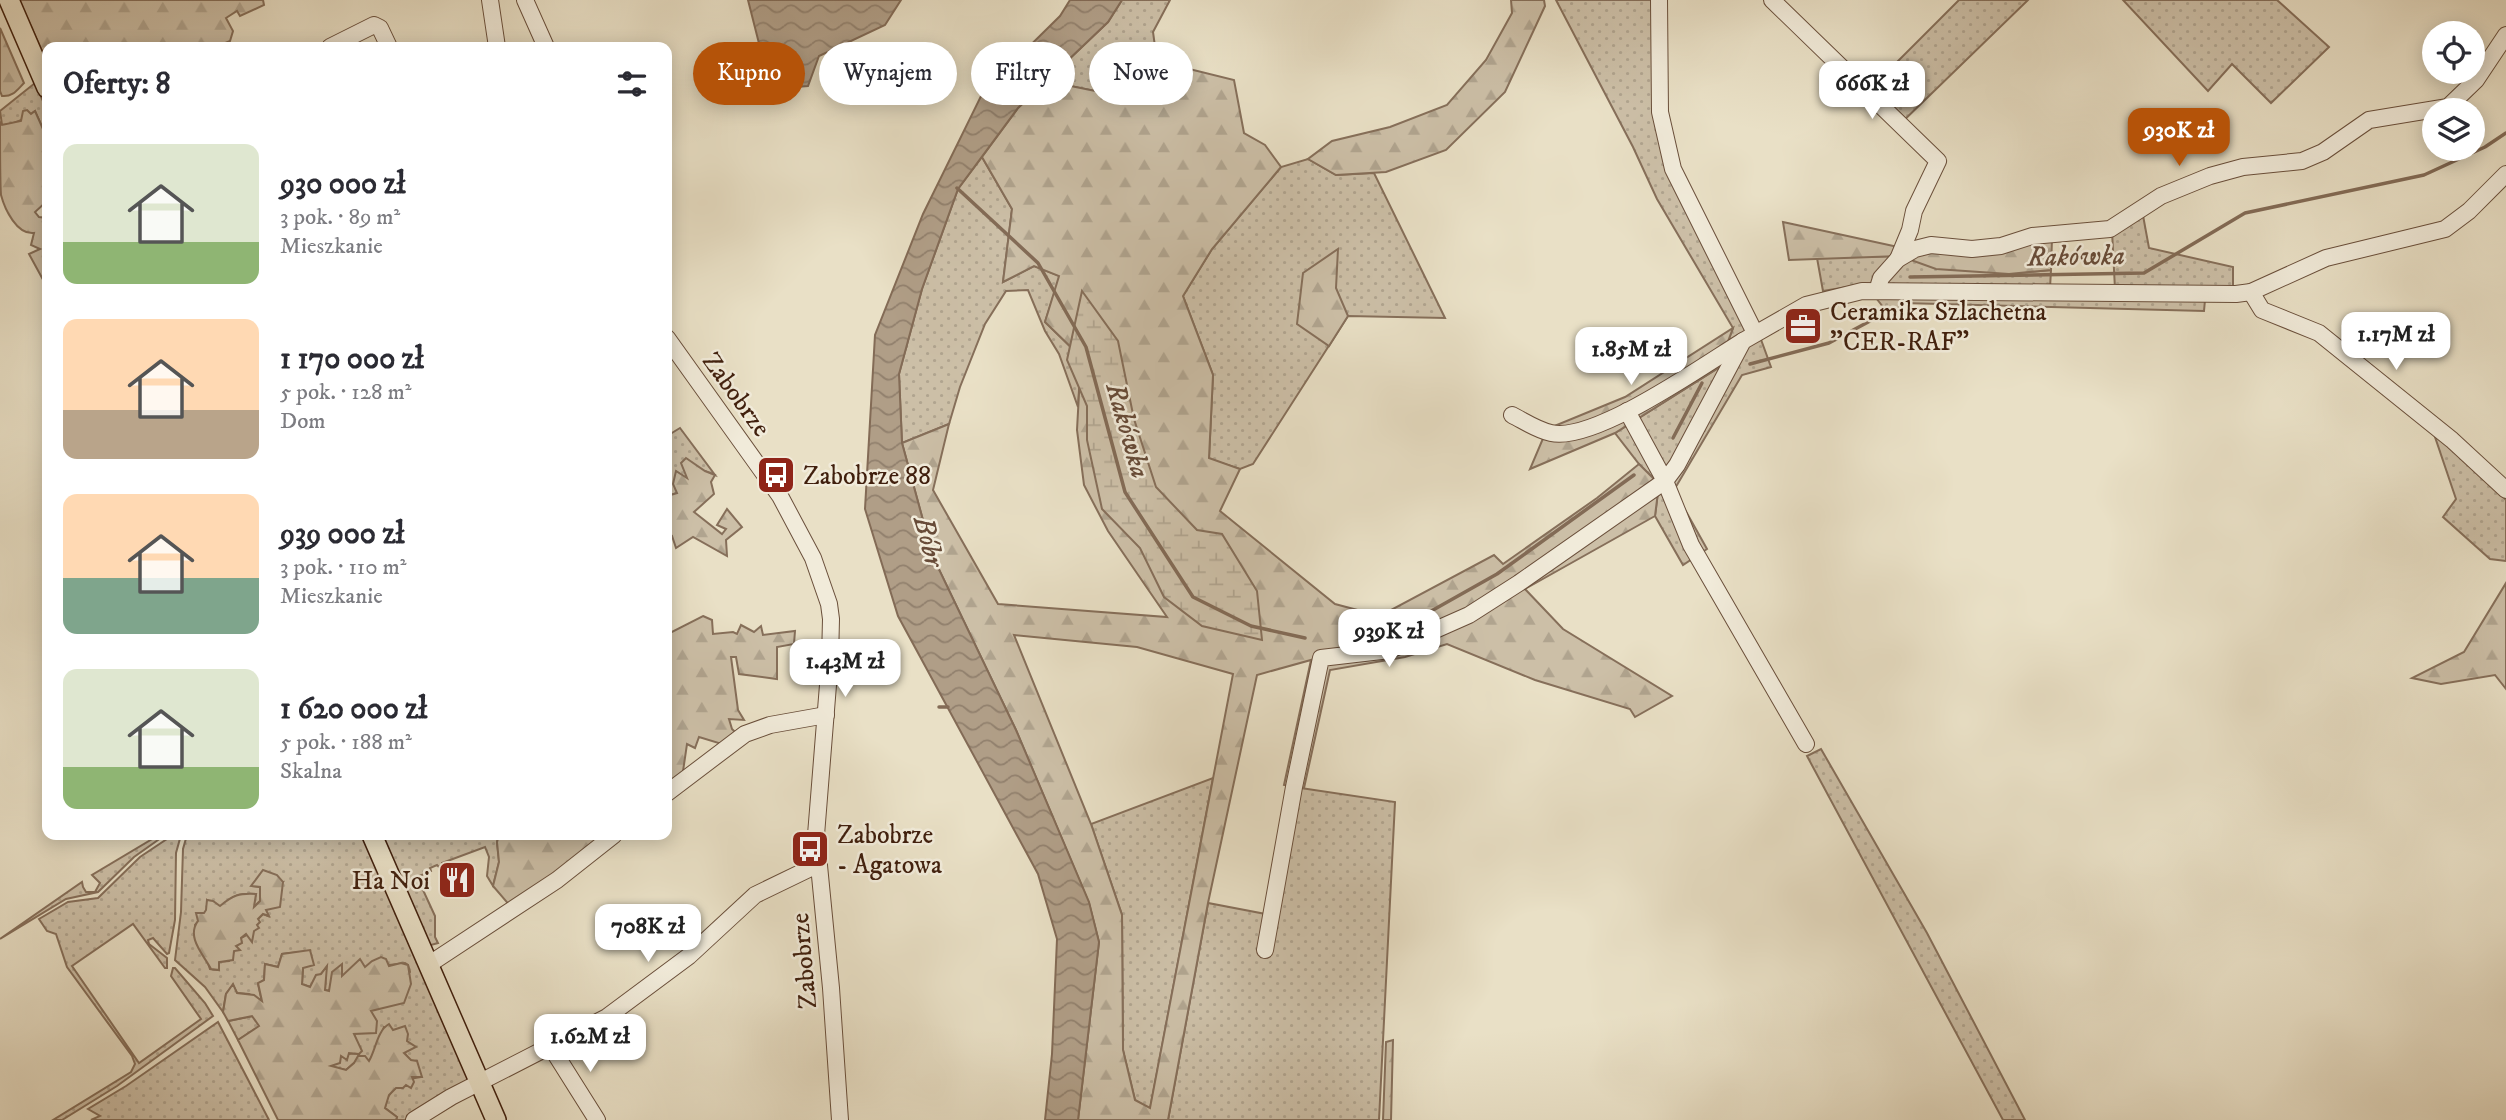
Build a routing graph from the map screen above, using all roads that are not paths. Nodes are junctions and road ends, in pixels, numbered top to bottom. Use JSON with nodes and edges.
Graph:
{"nodes":[{"id":1,"x":9,"y":0,"type":"edge"},
{"id":2,"x":491,"y":0,"type":"edge"},
{"id":3,"x":525,"y":0,"type":"edge"},
{"id":4,"x":1659,"y":0,"type":"edge"},
{"id":5,"x":1772,"y":0,"type":"edge"},
{"id":6,"x":2506,"y":35,"type":"edge"},
{"id":7,"x":340,"y":42,"type":"edge"},
{"id":8,"x":387,"y":42,"type":"edge"},
{"id":9,"x":496,"y":42,"type":"edge"},
{"id":10,"x":545,"y":42,"type":"edge"},
{"id":11,"x":42,"y":76,"type":"edge"},
{"id":12,"x":2506,"y":174,"type":"edge"},
{"id":13,"x":1910,"y":230,"type":"junction"},
{"id":14,"x":1931,"y":246,"type":"junction"},
{"id":15,"x":1898,"y":259,"type":"junction"},
{"id":16,"x":1877,"y":291,"type":"junction"},
{"id":17,"x":2250,"y":292,"type":"junction"},
{"id":18,"x":1749,"y":337,"type":"junction"},
{"id":19,"x":672,"y":345,"type":"edge"},
{"id":20,"x":1627,"y":411,"type":"junction"},
{"id":21,"x":1512,"y":415,"type":"dead end"},
{"id":22,"x":1665,"y":481,"type":"junction"},
{"id":23,"x":2506,"y":490,"type":"edge"},
{"id":24,"x":826,"y":715,"type":"junction"},
{"id":25,"x":1806,"y":744,"type":"dead end"},
{"id":26,"x":672,"y":789,"type":"edge"},
{"id":27,"x":374,"y":840,"type":"edge"},
{"id":28,"x":608,"y":840,"type":"edge"},
{"id":29,"x":819,"y":864,"type":"junction"},
{"id":30,"x":1265,"y":950,"type":"dead end"},
{"id":31,"x":428,"y":965,"type":"junction"},
{"id":32,"x":551,"y":1047,"type":"junction"},
{"id":33,"x":480,"y":1083,"type":"junction"},
{"id":34,"x":414,"y":1120,"type":"edge"},
{"id":35,"x":496,"y":1120,"type":"edge"},
{"id":36,"x":597,"y":1120,"type":"edge"},
{"id":37,"x":840,"y":1120,"type":"edge"}],
"edges":[{"from":1,"to":11,"type":"main road"},
{"from":2,"to":9,"type":"street"},
{"from":3,"to":10,"type":"street"},
{"from":4,"to":18,"type":"street"},
{"from":5,"to":13,"type":"street"},
{"from":6,"to":14,"type":"street"},
{"from":7,"to":8,"type":"street"},
{"from":12,"to":17,"type":"street"},
{"from":13,"to":14,"type":"street"},
{"from":13,"to":15,"type":"street"},
{"from":14,"to":15,"type":"street"},
{"from":15,"to":16,"type":"street"},
{"from":16,"to":17,"type":"street"},
{"from":16,"to":18,"type":"street"},
{"from":17,"to":23,"type":"street"},
{"from":18,"to":20,"type":"street"},
{"from":18,"to":22,"type":"street"},
{"from":19,"to":24,"type":"street","name":"Zabobrze"},
{"from":20,"to":21,"type":"street"},
{"from":20,"to":22,"type":"street"},
{"from":22,"to":25,"type":"street"},
{"from":22,"to":30,"type":"street"},
{"from":24,"to":26,"type":"street"},
{"from":24,"to":29,"type":"street","name":"Zabobrze"},
{"from":27,"to":31,"type":"main road"},
{"from":28,"to":31,"type":"street"},
{"from":29,"to":32,"type":"street"},
{"from":29,"to":37,"type":"street","name":"Zabobrze"},
{"from":31,"to":33,"type":"main road"},
{"from":32,"to":33,"type":"street"},
{"from":32,"to":36,"type":"street"},
{"from":33,"to":34,"type":"street"},
{"from":33,"to":35,"type":"main road"}]}
